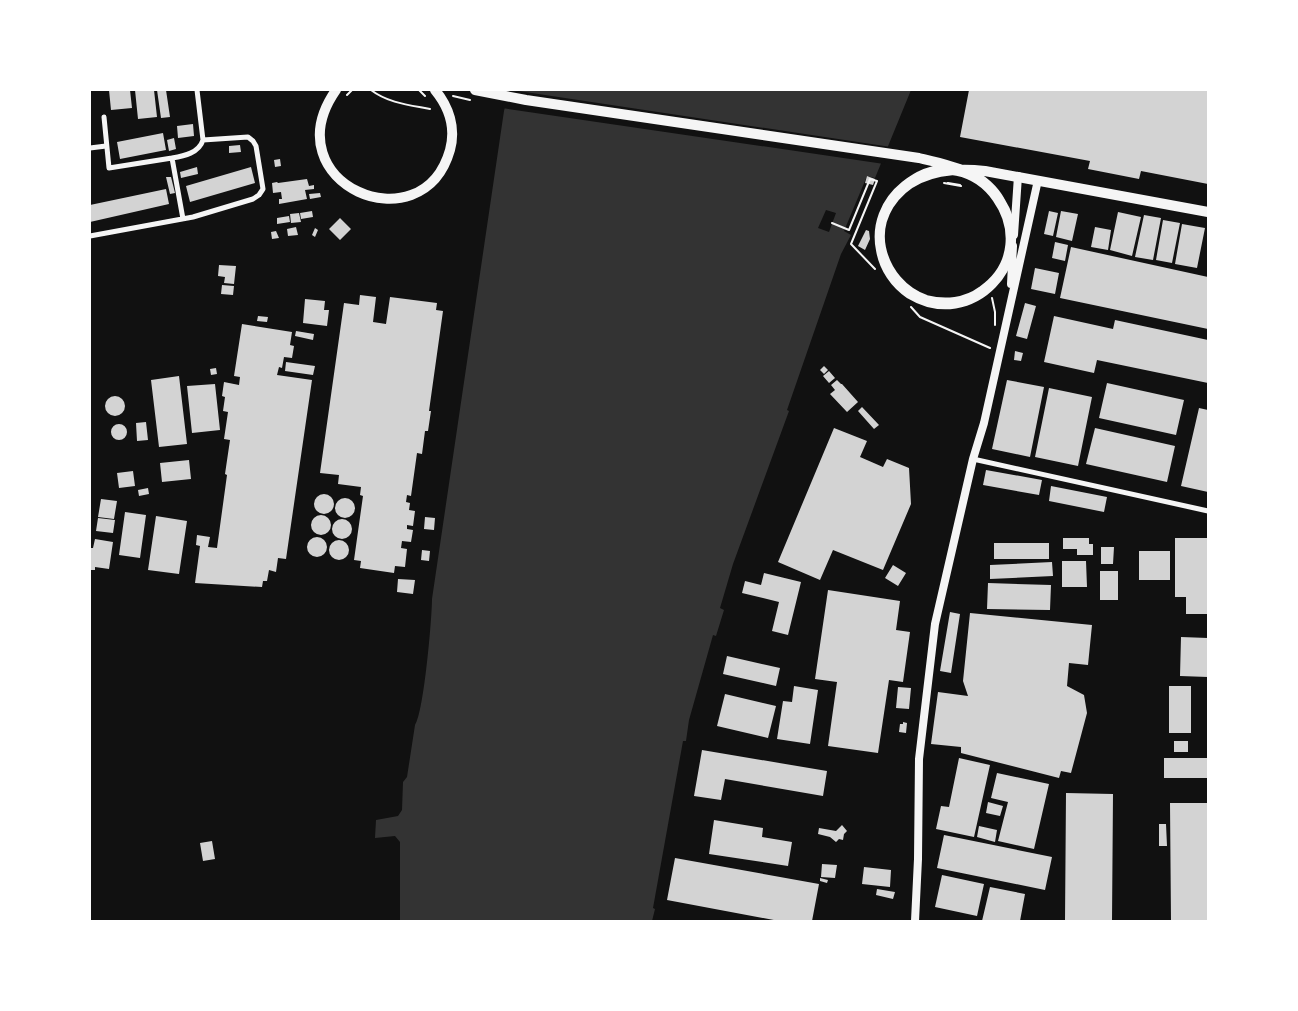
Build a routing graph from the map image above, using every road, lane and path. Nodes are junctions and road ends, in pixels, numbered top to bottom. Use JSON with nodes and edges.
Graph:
{"nodes":[{"id":1,"x":197,"y":90,"type":"edge"},
{"id":2,"x":352,"y":90,"type":"edge"},
{"id":3,"x":371,"y":90,"type":"edge"},
{"id":4,"x":418,"y":90,"type":"edge"},
{"id":5,"x":435,"y":90,"type":"edge"},
{"id":6,"x":475,"y":90,"type":"edge"},
{"id":7,"x":340,"y":94,"type":"edge"},
{"id":8,"x":430,"y":101,"type":"dead end"},
{"id":9,"x":433,"y":106,"type":"dead end"},
{"id":10,"x":430,"y":109,"type":"dead end"},
{"id":11,"x":435,"y":111,"type":"dead end"},
{"id":12,"x":104,"y":117,"type":"dead end"},
{"id":13,"x":203,"y":140,"type":"junction"},
{"id":14,"x":106,"y":146,"type":"junction"},
{"id":15,"x":90,"y":148,"type":"edge"},
{"id":16,"x":172,"y":158,"type":"junction"},
{"id":17,"x":1018,"y":176,"type":"junction"},
{"id":18,"x":1038,"y":180,"type":"junction"},
{"id":19,"x":943,"y":183,"type":"junction"},
{"id":20,"x":938,"y":184,"type":"dead end"},
{"id":21,"x":961,"y":186,"type":"dead end"},
{"id":22,"x":967,"y":187,"type":"dead end"},
{"id":23,"x":1208,"y":212,"type":"edge"},
{"id":24,"x":183,"y":219,"type":"junction"},
{"id":25,"x":832,"y":223,"type":"dead end"},
{"id":26,"x":90,"y":236,"type":"edge"},
{"id":27,"x":875,"y":269,"type":"dead end"},
{"id":28,"x":906,"y":303,"type":"dead end"},
{"id":29,"x":1009,"y":309,"type":"junction"},
{"id":30,"x":999,"y":353,"type":"junction"},
{"id":31,"x":973,"y":459,"type":"junction"},
{"id":32,"x":1208,"y":511,"type":"edge"},
{"id":33,"x":915,"y":921,"type":"edge"}],
"edges":[{"from":1,"to":13,"type":"street"},
{"from":2,"to":7,"type":"path"},
{"from":3,"to":10,"type":"path"},
{"from":4,"to":8,"type":"path"},
{"from":5,"to":7,"type":"main road"},
{"from":6,"to":17,"type":"main road"},
{"from":9,"to":11,"type":"path"},
{"from":12,"to":14,"type":"street"},
{"from":13,"to":16,"type":"street"},
{"from":13,"to":24,"type":"street"},
{"from":14,"to":15,"type":"street"},
{"from":14,"to":16,"type":"street"},
{"from":16,"to":24,"type":"street"},
{"from":17,"to":18,"type":"main road"},
{"from":17,"to":29,"type":"street"},
{"from":18,"to":23,"type":"main road"},
{"from":18,"to":29,"type":"street"},
{"from":19,"to":20,"type":"path"},
{"from":19,"to":21,"type":"path"},
{"from":19,"to":22,"type":"path"},
{"from":24,"to":26,"type":"street"},
{"from":25,"to":27,"type":"path"},
{"from":28,"to":30,"type":"path"},
{"from":29,"to":30,"type":"street"},
{"from":30,"to":31,"type":"street"},
{"from":31,"to":32,"type":"street"},
{"from":31,"to":33,"type":"street"}]}
